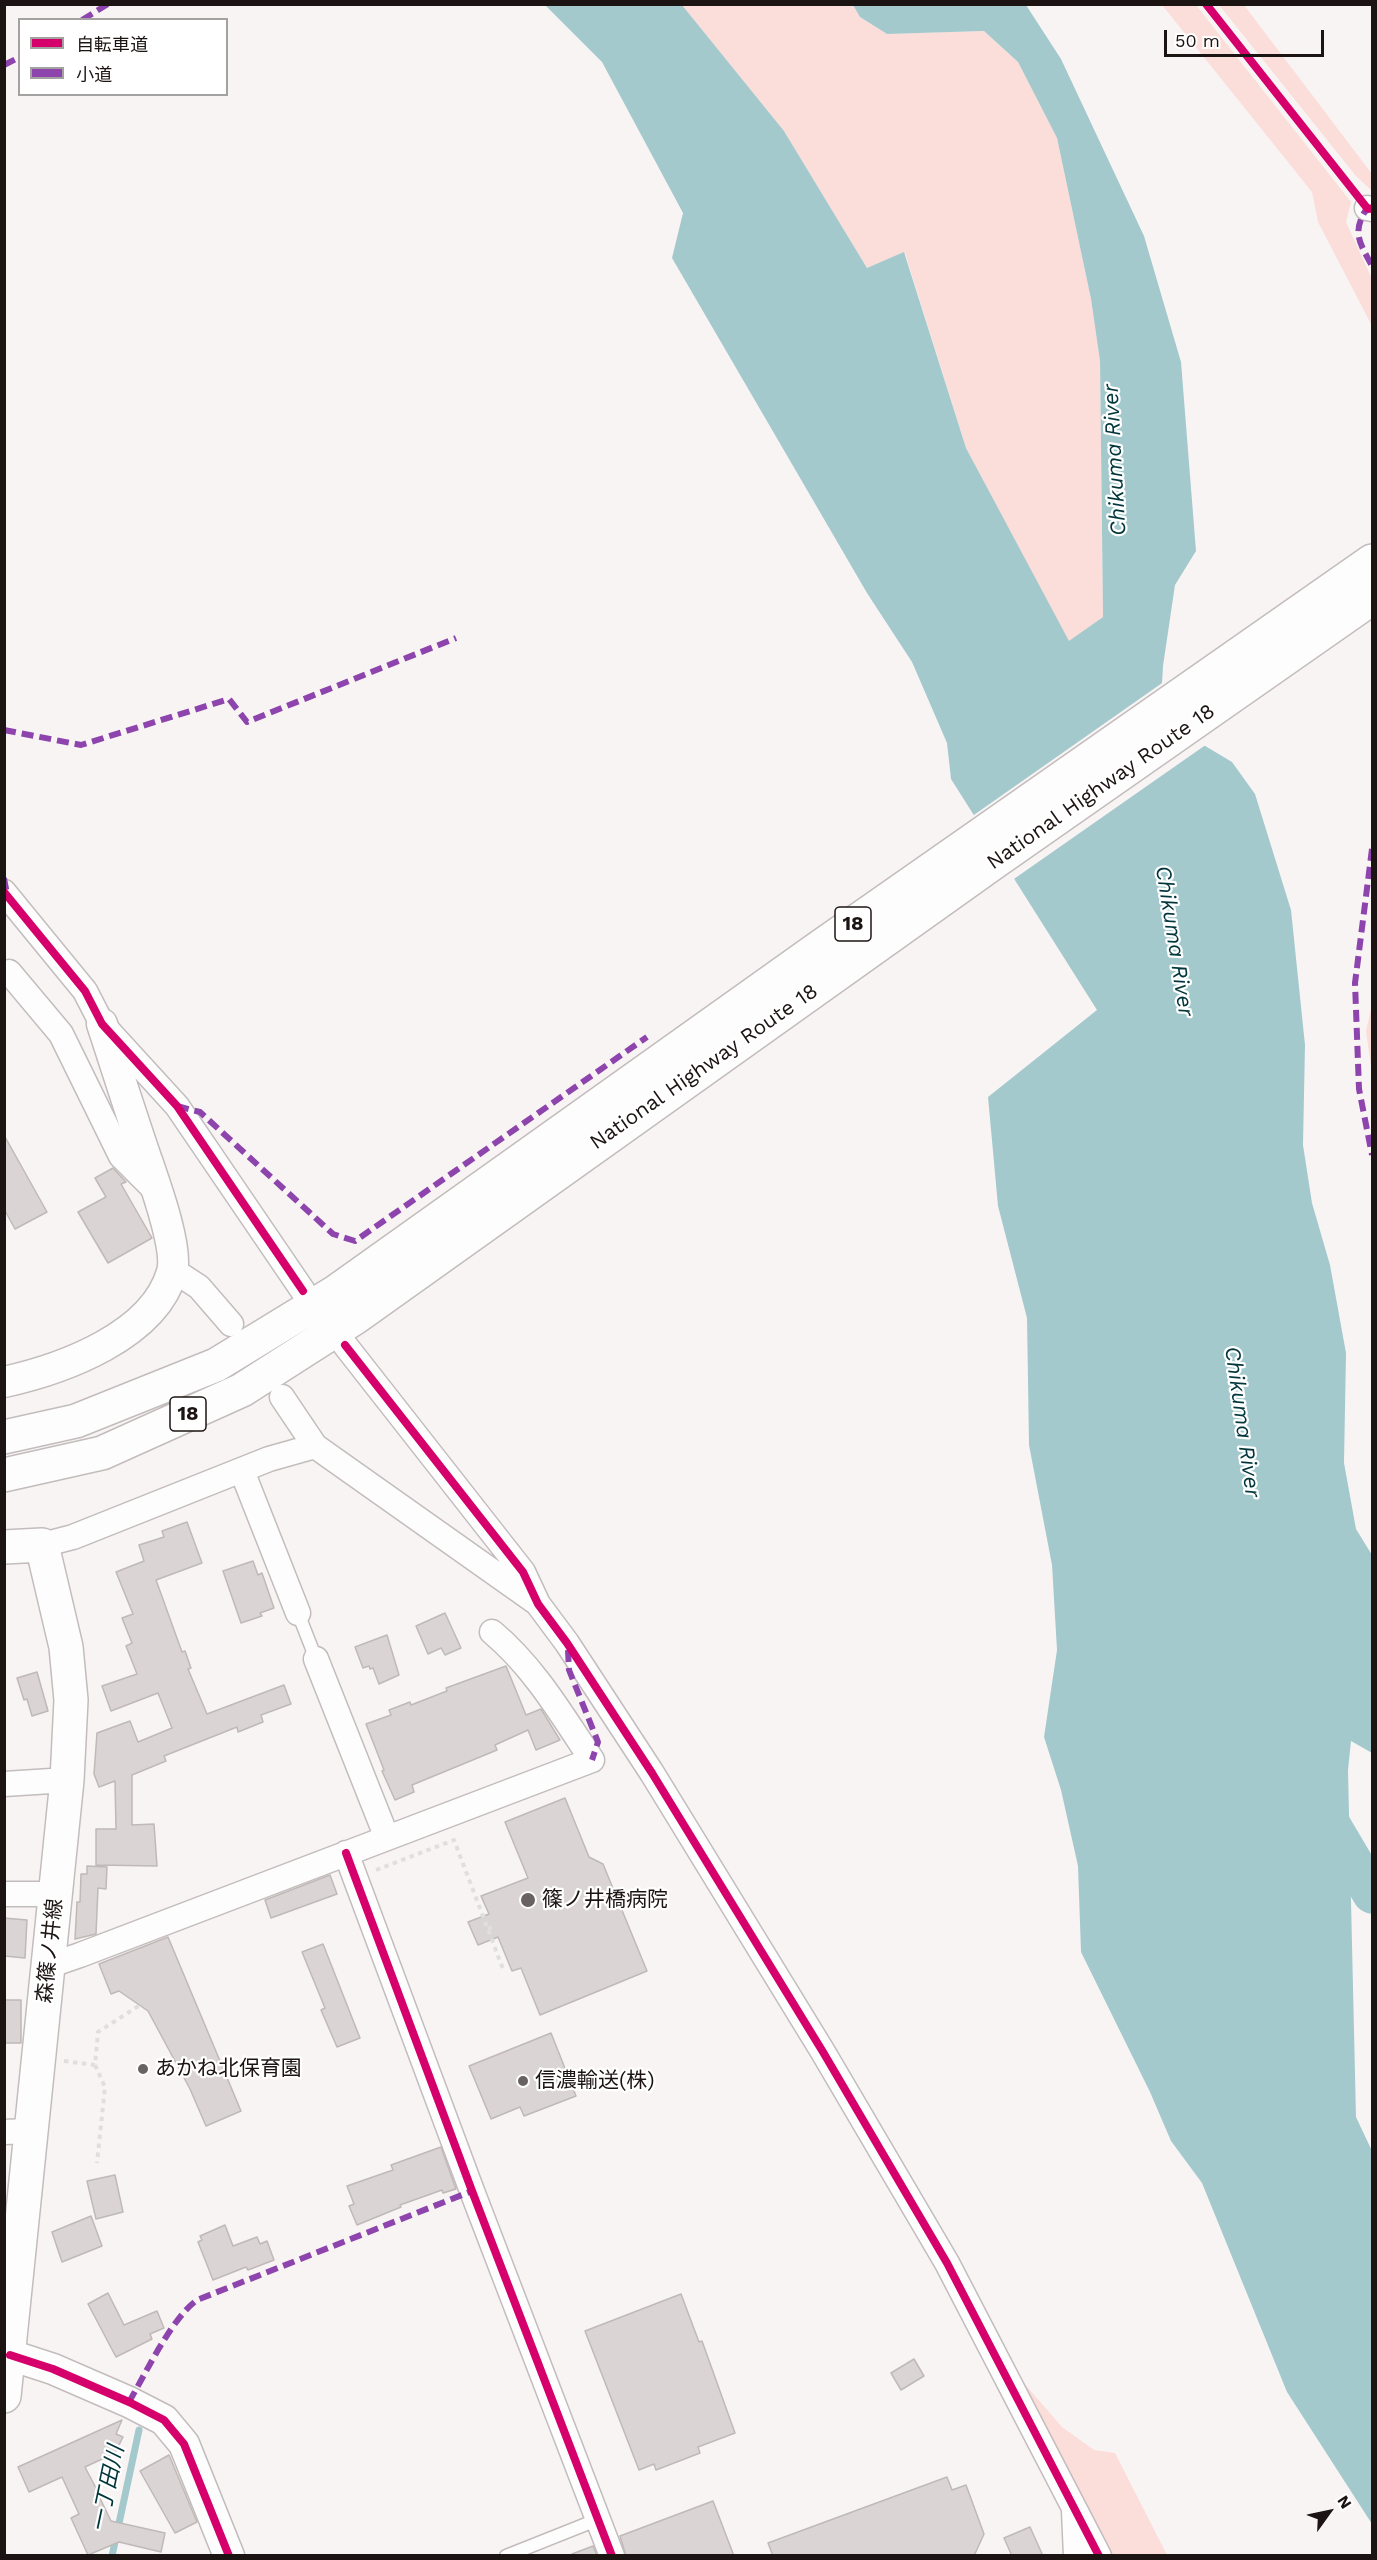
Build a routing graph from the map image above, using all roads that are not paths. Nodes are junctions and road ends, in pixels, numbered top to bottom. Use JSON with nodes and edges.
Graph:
{"nodes":[{"id":1,"x":1372,"y":561,"type":"edge"},
{"id":2,"x":1372,"y":598,"type":"edge"},
{"id":3,"x":4,"y":892,"type":"edge"},
{"id":4,"x":4,"y":975,"type":"edge"},
{"id":5,"x":102,"y":1024,"type":"junction"},
{"id":6,"x":157,"y":1192,"type":"junction"},
{"id":7,"x":173,"y":1270,"type":"junction"},
{"id":8,"x":303,"y":1291,"type":"dead end"},
{"id":9,"x":346,"y":1318,"type":"junction"},
{"id":10,"x":231,"y":1324,"type":"dead end"},
{"id":11,"x":4,"y":1382,"type":"edge"},
{"id":12,"x":282,"y":1397,"type":"dead end"},
{"id":13,"x":4,"y":1437,"type":"edge"},
{"id":14,"x":315,"y":1446,"type":"junction"},
{"id":15,"x":242,"y":1471,"type":"junction"},
{"id":16,"x":4,"y":1475,"type":"edge"},
{"id":17,"x":42,"y":1545,"type":"junction"},
{"id":18,"x":4,"y":1547,"type":"edge"},
{"id":19,"x":538,"y":1604,"type":"junction"},
{"id":20,"x":298,"y":1613,"type":"joint"},
{"id":21,"x":492,"y":1632,"type":"dead end"},
{"id":22,"x":316,"y":1659,"type":"joint"},
{"id":23,"x":67,"y":1780,"type":"junction"},
{"id":24,"x":4,"y":1784,"type":"edge"},
{"id":25,"x":387,"y":1838,"type":"junction"},
{"id":26,"x":346,"y":1853,"type":"junction"},
{"id":27,"x":4,"y":1894,"type":"edge"},
{"id":28,"x":56,"y":1894,"type":"junction"},
{"id":29,"x":48,"y":1966,"type":"junction"},
{"id":30,"x":18,"y":2132,"type":"edge"},
{"id":31,"x":7,"y":2373,"type":"edge"},
{"id":32,"x":1074,"y":2506,"type":"junction"},
{"id":33,"x":599,"y":2519,"type":"junction"},
{"id":34,"x":229,"y":2556,"type":"edge"},
{"id":35,"x":506,"y":2556,"type":"edge"},
{"id":36,"x":612,"y":2556,"type":"edge"},
{"id":37,"x":1077,"y":2556,"type":"edge"},
{"id":38,"x":1098,"y":2556,"type":"edge"}],
"edges":[{"from":1,"to":9,"type":"main road","name":"National Highway Route 18","number":"18"},
{"from":2,"to":9,"type":"main road","name":"National Highway Route 18","number":"18"},
{"from":3,"to":5,"type":"street"},
{"from":4,"to":6,"type":"street"},
{"from":5,"to":6,"type":"street"},
{"from":5,"to":8,"type":"street"},
{"from":6,"to":7,"type":"street"},
{"from":7,"to":10,"type":"street"},
{"from":7,"to":11,"type":"street"},
{"from":9,"to":13,"type":"main road","name":"National Highway Route 18","number":"18"},
{"from":9,"to":16,"type":"main road","name":"National Highway Route 18","number":"18"},
{"from":9,"to":19,"type":"street"},
{"from":12,"to":14,"type":"street"},
{"from":14,"to":15,"type":"street"},
{"from":14,"to":19,"type":"street"},
{"from":15,"to":17,"type":"street"},
{"from":15,"to":20,"type":"street"},
{"from":17,"to":18,"type":"main road"},
{"from":17,"to":23,"type":"main road","name":"森篠ノ井線"},
{"from":19,"to":32,"type":"street"},
{"from":20,"to":22,"type":"lane"},
{"from":21,"to":25,"type":"street"},
{"from":22,"to":25,"type":"street"},
{"from":23,"to":24,"type":"street"},
{"from":23,"to":28,"type":"main road","name":"森篠ノ井線"},
{"from":25,"to":26,"type":"street"},
{"from":26,"to":29,"type":"street"},
{"from":26,"to":33,"type":"street"},
{"from":27,"to":28,"type":"street"},
{"from":28,"to":29,"type":"main road","name":"森篠ノ井線"},
{"from":29,"to":30,"type":"main road","name":"森篠ノ井線"},
{"from":30,"to":31,"type":"main road","name":"森篠ノ井線"},
{"from":31,"to":34,"type":"street"},
{"from":32,"to":37,"type":"street"},
{"from":32,"to":38,"type":"street"},
{"from":33,"to":35,"type":"lane"},
{"from":33,"to":36,"type":"street"}]}
